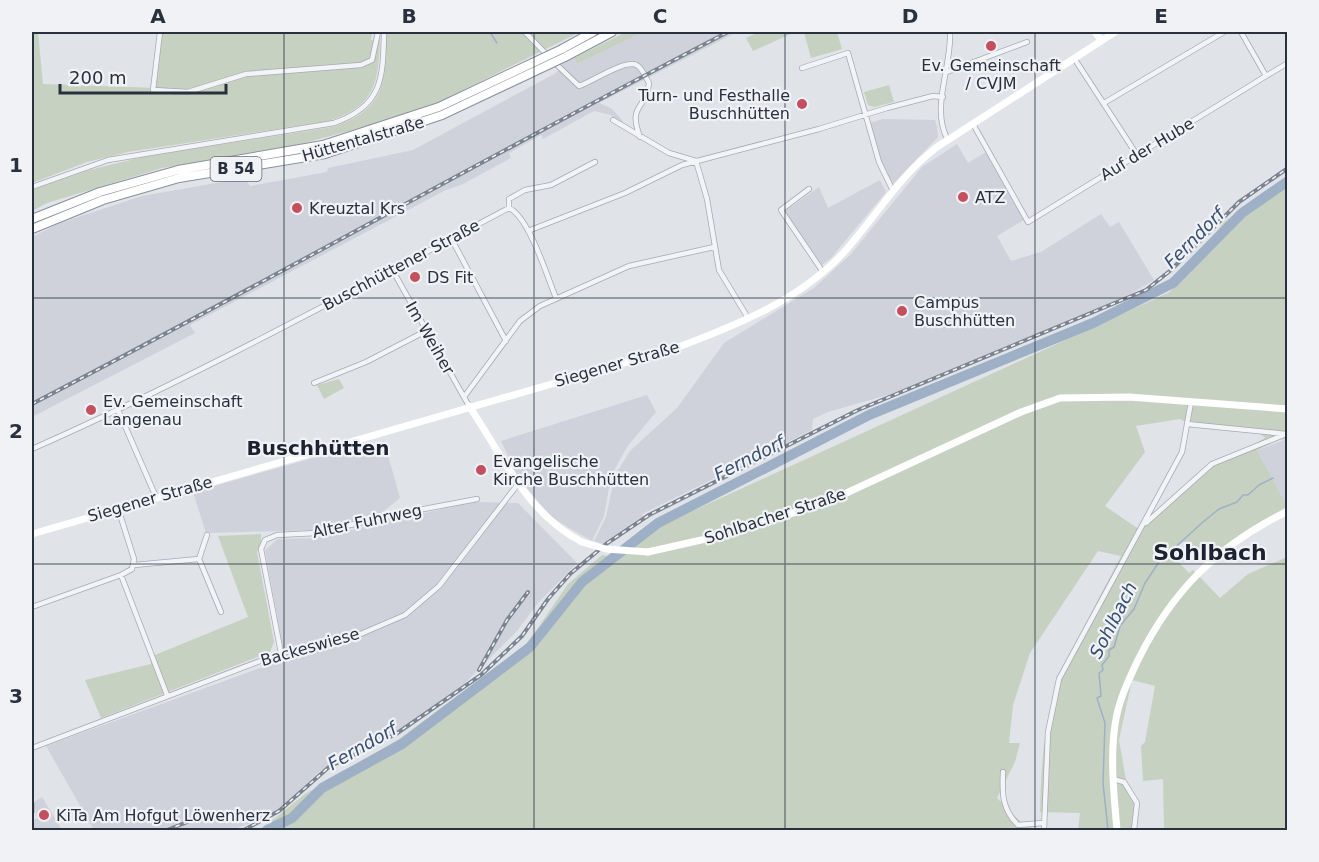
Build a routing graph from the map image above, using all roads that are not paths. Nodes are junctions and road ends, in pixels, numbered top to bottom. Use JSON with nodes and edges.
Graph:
{"nodes":[{"id":1,"x":160,"y":32,"type":"edge"},
{"id":2,"x":378,"y":32,"type":"edge"},
{"id":3,"x":384,"y":32,"type":"edge"},
{"id":4,"x":525,"y":32,"type":"edge"},
{"id":5,"x":593,"y":32,"type":"edge"},
{"id":6,"x":612,"y":32,"type":"edge"},
{"id":7,"x":950,"y":32,"type":"edge"},
{"id":8,"x":1095,"y":32,"type":"edge"},
{"id":9,"x":1103,"y":32,"type":"edge"},
{"id":10,"x":1114,"y":32,"type":"edge"},
{"id":11,"x":1224,"y":32,"type":"edge"},
{"id":12,"x":1241,"y":32,"type":"edge"},
{"id":13,"x":1101,"y":40,"type":"junction"},
{"id":14,"x":1027,"y":42,"type":"dead end"},
{"id":15,"x":563,"y":53,"type":"junction"},
{"id":16,"x":1074,"y":58,"type":"junction"},
{"id":17,"x":1287,"y":63,"type":"edge"},
{"id":18,"x":802,"y":68,"type":"dead end"},
{"id":19,"x":947,"y":72,"type":"junction"},
{"id":20,"x":1266,"y":76,"type":"junction"},
{"id":21,"x":943,"y":97,"type":"junction"},
{"id":22,"x":1104,"y":103,"type":"junction"},
{"id":23,"x":440,"y":111,"type":"junction"},
{"id":24,"x":866,"y":115,"type":"junction"},
{"id":25,"x":613,"y":120,"type":"dead end"},
{"id":26,"x":973,"y":124,"type":"junction"},
{"id":27,"x":640,"y":137,"type":"junction"},
{"id":28,"x":948,"y":140,"type":"junction"},
{"id":29,"x":1137,"y":155,"type":"junction"},
{"id":30,"x":696,"y":161,"type":"junction"},
{"id":31,"x":595,"y":162,"type":"dead end"},
{"id":32,"x":32,"y":187,"type":"edge"},
{"id":33,"x":808,"y":189,"type":"dead end"},
{"id":34,"x":893,"y":191,"type":"junction"},
{"id":35,"x":509,"y":208,"type":"junction"},
{"id":36,"x":32,"y":219,"type":"edge"},
{"id":37,"x":32,"y":229,"type":"edge"},
{"id":38,"x":528,"y":231,"type":"junction"},
{"id":39,"x":452,"y":238,"type":"junction"},
{"id":40,"x":714,"y":247,"type":"junction"},
{"id":41,"x":393,"y":271,"type":"junction"},
{"id":42,"x":823,"y":272,"type":"junction"},
{"id":43,"x":556,"y":298,"type":"junction"},
{"id":44,"x":748,"y":318,"type":"junction"},
{"id":45,"x":426,"y":331,"type":"junction"},
{"id":46,"x":506,"y":341,"type":"junction"},
{"id":47,"x":314,"y":383,"type":"dead end"},
{"id":48,"x":464,"y":397,"type":"junction"},
{"id":49,"x":1191,"y":402,"type":"junction"},
{"id":50,"x":469,"y":406,"type":"junction"},
{"id":51,"x":1287,"y":409,"type":"edge"},
{"id":52,"x":118,"y":411,"type":"junction"},
{"id":53,"x":1187,"y":424,"type":"junction"},
{"id":54,"x":1287,"y":434,"type":"edge"},
{"id":55,"x":32,"y":449,"type":"edge"},
{"id":56,"x":518,"y":484,"type":"junction"},
{"id":57,"x":156,"y":497,"type":"junction"},
{"id":58,"x":477,"y":499,"type":"dead end"},
{"id":59,"x":118,"y":508,"type":"junction"},
{"id":60,"x":1287,"y":511,"type":"edge"},
{"id":61,"x":1144,"y":524,"type":"junction"},
{"id":62,"x":32,"y":534,"type":"edge"},
{"id":63,"x":207,"y":535,"type":"dead end"},
{"id":64,"x":199,"y":559,"type":"junction"},
{"id":65,"x":134,"y":564,"type":"junction"},
{"id":66,"x":121,"y":575,"type":"junction"},
{"id":67,"x":32,"y":607,"type":"edge"},
{"id":68,"x":221,"y":612,"type":"dead end"},
{"id":69,"x":281,"y":653,"type":"junction"},
{"id":70,"x":167,"y":695,"type":"junction"},
{"id":71,"x":32,"y":748,"type":"edge"},
{"id":72,"x":1003,"y":772,"type":"dead end"},
{"id":73,"x":1113,"y":779,"type":"junction"},
{"id":74,"x":32,"y":805,"type":"edge"},
{"id":75,"x":32,"y":811,"type":"edge"},
{"id":76,"x":1043,"y":823,"type":"junction"},
{"id":77,"x":1044,"y":831,"type":"edge"},
{"id":78,"x":1117,"y":831,"type":"edge"},
{"id":79,"x":1134,"y":831,"type":"edge"}],
"edges":[{"from":1,"to":2,"type":"street"},
{"from":3,"to":32,"type":"street"},
{"from":4,"to":27,"type":"street"},
{"from":5,"to":15,"type":"highway","name":"Hüttentalstraße","number":"B 54"},
{"from":6,"to":15,"type":"highway","name":"Hüttentalstraße","number":"B 54"},
{"from":7,"to":19,"type":"street"},
{"from":8,"to":13,"type":"street"},
{"from":9,"to":13,"type":"street"},
{"from":10,"to":13,"type":"street","name":"Siegener Straße"},
{"from":11,"to":22,"type":"street"},
{"from":12,"to":20,"type":"street"},
{"from":13,"to":16,"type":"street","name":"Siegener Straße"},
{"from":14,"to":19,"type":"street"},
{"from":15,"to":23,"type":"highway","name":"Hüttentalstraße","number":"B 54","bridge":true},
{"from":16,"to":22,"type":"street"},
{"from":16,"to":26,"type":"street","name":"Siegener Straße"},
{"from":17,"to":20,"type":"street","name":"Auf der Hube"},
{"from":18,"to":24,"type":"street"},
{"from":19,"to":21,"type":"street"},
{"from":20,"to":29,"type":"street","name":"Auf der Hube"},
{"from":21,"to":24,"type":"street"},
{"from":21,"to":28,"type":"street"},
{"from":22,"to":29,"type":"street"},
{"from":23,"to":36,"type":"highway","name":"Hüttentalstraße","number":"B 54"},
{"from":23,"to":37,"type":"highway","name":"Hüttentalstraße","number":"B 54"},
{"from":24,"to":30,"type":"street"},
{"from":24,"to":34,"type":"street"},
{"from":25,"to":27,"type":"street"},
{"from":26,"to":28,"type":"street","name":"Siegener Straße"},
{"from":26,"to":29,"type":"street","name":"Auf der Hube"},
{"from":27,"to":30,"type":"street"},
{"from":28,"to":34,"type":"street","name":"Siegener Straße"},
{"from":30,"to":38,"type":"street"},
{"from":30,"to":40,"type":"street"},
{"from":31,"to":35,"type":"street","name":"Buschhüttener Straße"},
{"from":33,"to":42,"type":"street"},
{"from":34,"to":42,"type":"street","name":"Siegener Straße"},
{"from":35,"to":38,"type":"street"},
{"from":35,"to":39,"type":"street","name":"Buschhüttener Straße"},
{"from":38,"to":43,"type":"street"},
{"from":39,"to":41,"type":"street","name":"Buschhüttener Straße"},
{"from":39,"to":46,"type":"street"},
{"from":40,"to":43,"type":"street"},
{"from":40,"to":44,"type":"street"},
{"from":41,"to":45,"type":"street","name":"Im Weiher"},
{"from":41,"to":52,"type":"street","name":"Buschhüttener Straße"},
{"from":42,"to":44,"type":"street","name":"Siegener Straße"},
{"from":43,"to":46,"type":"street"},
{"from":44,"to":50,"type":"street","name":"Siegener Straße"},
{"from":45,"to":47,"type":"street"},
{"from":45,"to":48,"type":"street","name":"Im Weiher"},
{"from":46,"to":48,"type":"street"},
{"from":48,"to":50,"type":"street","name":"Im Weiher"},
{"from":49,"to":51,"type":"street","name":"Sohlbacher Straße"},
{"from":49,"to":53,"type":"street"},
{"from":49,"to":56,"type":"street","name":"Sohlbacher Straße","bridge":true},
{"from":50,"to":56,"type":"street","name":"Sohlbacher Straße"},
{"from":50,"to":57,"type":"street","name":"Siegener Straße"},
{"from":52,"to":55,"type":"street","name":"Buschhüttener Straße"},
{"from":52,"to":57,"type":"street"},
{"from":53,"to":54,"type":"street"},
{"from":53,"to":61,"type":"street"},
{"from":54,"to":61,"type":"street"},
{"from":56,"to":69,"type":"street","name":"Backeswiese"},
{"from":57,"to":59,"type":"street","name":"Siegener Straße"},
{"from":58,"to":69,"type":"street","name":"Alter Fuhrweg"},
{"from":59,"to":62,"type":"street","name":"Siegener Straße"},
{"from":59,"to":65,"type":"street"},
{"from":60,"to":73,"type":"street"},
{"from":61,"to":76,"type":"street"},
{"from":63,"to":64,"type":"street"},
{"from":64,"to":65,"type":"street"},
{"from":64,"to":68,"type":"street"},
{"from":65,"to":66,"type":"street"},
{"from":66,"to":67,"type":"street"},
{"from":66,"to":70,"type":"street"},
{"from":69,"to":70,"type":"street","name":"Backeswiese"},
{"from":70,"to":71,"type":"street","name":"Backeswiese"},
{"from":72,"to":76,"type":"street"},
{"from":73,"to":78,"type":"street"},
{"from":73,"to":79,"type":"street"},
{"from":74,"to":75,"type":"street"},
{"from":76,"to":77,"type":"street"}]}
